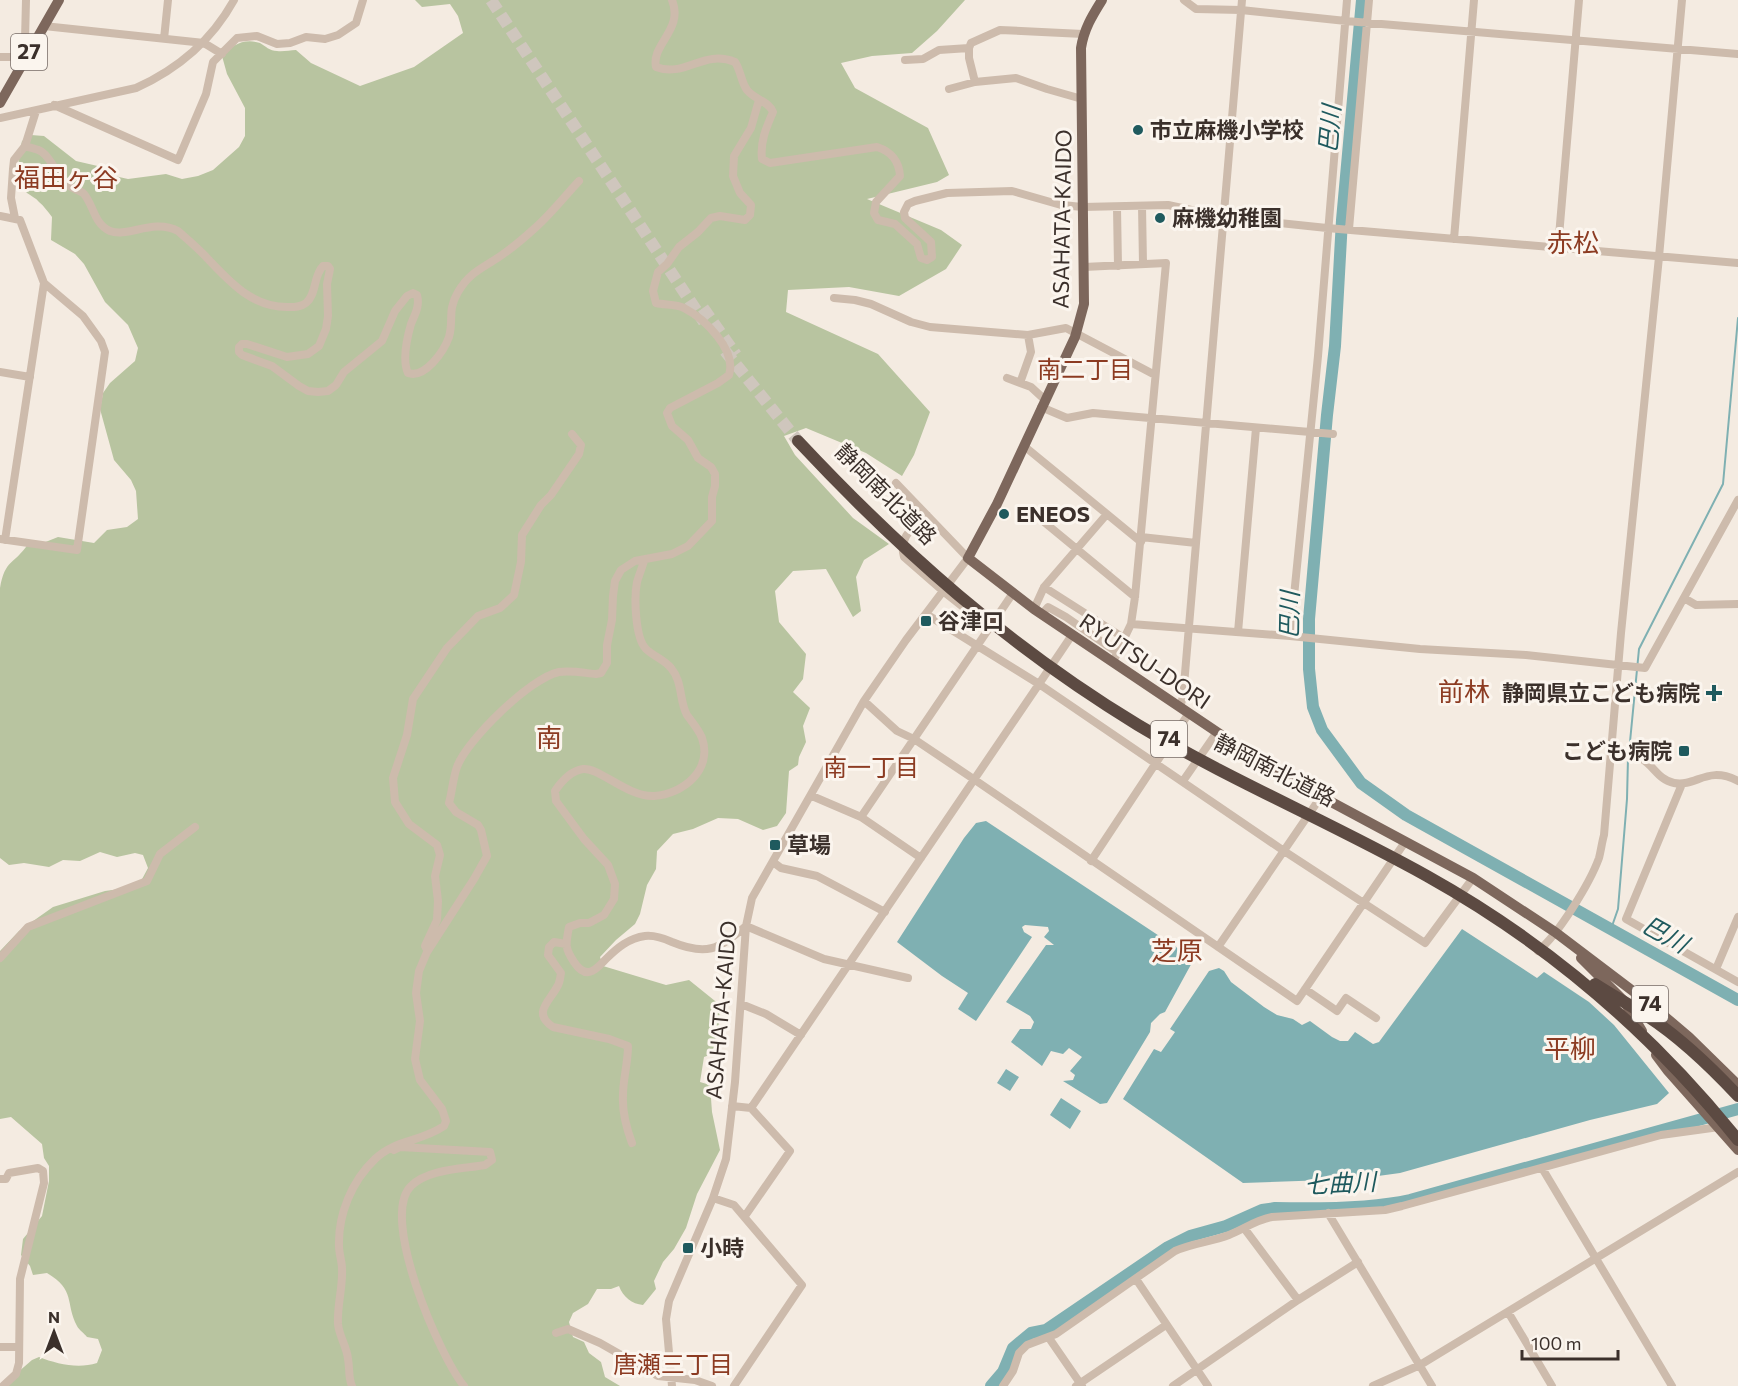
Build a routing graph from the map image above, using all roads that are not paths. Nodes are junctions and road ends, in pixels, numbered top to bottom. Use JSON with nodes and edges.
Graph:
{"nodes":[{"id":1,"x":26,"y":0,"type":"edge"},
{"id":2,"x":59,"y":0,"type":"edge"},
{"id":3,"x":168,"y":0,"type":"edge"},
{"id":4,"x":234,"y":0,"type":"edge"},
{"id":5,"x":363,"y":0,"type":"edge"},
{"id":6,"x":672,"y":0,"type":"edge"},
{"id":7,"x":1102,"y":0,"type":"edge"},
{"id":8,"x":1184,"y":0,"type":"edge"},
{"id":9,"x":1242,"y":0,"type":"edge"},
{"id":10,"x":1347,"y":0,"type":"edge"},
{"id":11,"x":1369,"y":0,"type":"edge"},
{"id":12,"x":1474,"y":0,"type":"edge"},
{"id":13,"x":1579,"y":0,"type":"edge"},
{"id":14,"x":1682,"y":0,"type":"edge"},
{"id":15,"x":1241,"y":10,"type":"junction"},
{"id":16,"x":1346,"y":21,"type":"junction"},
{"id":17,"x":1367,"y":23,"type":"junction"},
{"id":18,"x":44,"y":26,"type":"junction"},
{"id":19,"x":1471,"y":32,"type":"junction"},
{"id":20,"x":1083,"y":34,"type":"junction"},
{"id":21,"x":164,"y":39,"type":"junction"},
{"id":22,"x":1575,"y":41,"type":"junction"},
{"id":23,"x":204,"y":43,"type":"junction"},
{"id":24,"x":32,"y":48,"type":"junction"},
{"id":25,"x":969,"y":48,"type":"junction"},
{"id":26,"x":1678,"y":49,"type":"junction"},
{"id":27,"x":222,"y":54,"type":"junction"},
{"id":28,"x":1738,"y":54,"type":"edge"},
{"id":29,"x":0,"y":57,"type":"edge"},
{"id":30,"x":905,"y":60,"type":"dead end"},
{"id":31,"x":24,"y":61,"type":"junction"},
{"id":32,"x":975,"y":82,"type":"junction"},
{"id":33,"x":949,"y":89,"type":"dead end"},
{"id":34,"x":1082,"y":99,"type":"junction"},
{"id":35,"x":759,"y":100,"type":"junction"},
{"id":36,"x":0,"y":104,"type":"edge"},
{"id":37,"x":54,"y":105,"type":"junction"},
{"id":38,"x":36,"y":111,"type":"junction"},
{"id":39,"x":0,"y":118,"type":"edge"},
{"id":40,"x":25,"y":146,"type":"junction"},
{"id":41,"x":579,"y":181,"type":"dead end"},
{"id":42,"x":1142,"y":206,"type":"junction"},
{"id":43,"x":1083,"y":207,"type":"junction"},
{"id":44,"x":1117,"y":208,"type":"junction"},
{"id":45,"x":0,"y":216,"type":"edge"},
{"id":46,"x":1224,"y":217,"type":"junction"},
{"id":47,"x":15,"y":219,"type":"junction"},
{"id":48,"x":1327,"y":228,"type":"junction"},
{"id":49,"x":1349,"y":229,"type":"junction"},
{"id":50,"x":1454,"y":239,"type":"junction"},
{"id":51,"x":1558,"y":249,"type":"junction"},
{"id":52,"x":1659,"y":257,"type":"junction"},
{"id":53,"x":1738,"y":263,"type":"edge"},
{"id":54,"x":1143,"y":264,"type":"junction"},
{"id":55,"x":1118,"y":266,"type":"junction"},
{"id":56,"x":1084,"y":267,"type":"junction"},
{"id":57,"x":44,"y":283,"type":"junction"},
{"id":58,"x":834,"y":298,"type":"dead end"},
{"id":59,"x":1076,"y":332,"type":"junction"},
{"id":60,"x":1028,"y":335,"type":"junction"},
{"id":61,"x":0,"y":372,"type":"edge"},
{"id":62,"x":1155,"y":375,"type":"junction"},
{"id":63,"x":30,"y":377,"type":"junction"},
{"id":64,"x":1006,"y":378,"type":"dead end"},
{"id":65,"x":1020,"y":382,"type":"junction"},
{"id":66,"x":1043,"y":403,"type":"junction"},
{"id":67,"x":1151,"y":419,"type":"junction"},
{"id":68,"x":1207,"y":423,"type":"junction"},
{"id":69,"x":1256,"y":428,"type":"junction"},
{"id":70,"x":1310,"y":432,"type":"junction"},
{"id":71,"x":572,"y":434,"type":"dead end"},
{"id":72,"x":1333,"y":434,"type":"dead end"},
{"id":73,"x":800,"y":439,"type":"tunnel mouth"},
{"id":74,"x":1024,"y":446,"type":"junction"},
{"id":75,"x":896,"y":483,"type":"dead end"},
{"id":76,"x":1738,"y":500,"type":"edge"},
{"id":77,"x":1107,"y":514,"type":"junction"},
{"id":78,"x":927,"y":515,"type":"junction"},
{"id":79,"x":1038,"y":517,"type":"dead end"},
{"id":80,"x":2,"y":539,"type":"edge"},
{"id":81,"x":1141,"y":539,"type":"junction"},
{"id":82,"x":1196,"y":543,"type":"junction"},
{"id":83,"x":1077,"y":549,"type":"junction"},
{"id":84,"x":968,"y":558,"type":"junction"},
{"id":85,"x":644,"y":561,"type":"junction"},
{"id":86,"x":1044,"y":587,"type":"junction"},
{"id":87,"x":943,"y":591,"type":"junction"},
{"id":88,"x":1013,"y":593,"type":"junction"},
{"id":89,"x":1135,"y":597,"type":"junction"},
{"id":90,"x":1684,"y":598,"type":"junction"},
{"id":91,"x":1738,"y":604,"type":"edge"},
{"id":92,"x":1038,"y":612,"type":"junction"},
{"id":93,"x":926,"y":614,"type":"junction"},
{"id":94,"x":1131,"y":624,"type":"junction"},
{"id":95,"x":990,"y":628,"type":"junction"},
{"id":96,"x":1189,"y":628,"type":"junction"},
{"id":97,"x":1238,"y":632,"type":"junction"},
{"id":98,"x":1072,"y":635,"type":"junction"},
{"id":99,"x":1290,"y":636,"type":"junction"},
{"id":100,"x":1124,"y":638,"type":"junction"},
{"id":101,"x":977,"y":646,"type":"junction"},
{"id":102,"x":1115,"y":658,"type":"junction"},
{"id":103,"x":1619,"y":666,"type":"junction"},
{"id":104,"x":1048,"y":671,"type":"junction"},
{"id":105,"x":1039,"y":684,"type":"junction"},
{"id":106,"x":864,"y":701,"type":"junction"},
{"id":107,"x":1184,"y":710,"type":"junction"},
{"id":108,"x":1216,"y":732,"type":"junction"},
{"id":109,"x":914,"y":739,"type":"junction"},
{"id":110,"x":1166,"y":747,"type":"junction"},
{"id":111,"x":1611,"y":754,"type":"junction"},
{"id":112,"x":1155,"y":762,"type":"junction"},
{"id":113,"x":1196,"y":762,"type":"junction"},
{"id":114,"x":975,"y":780,"type":"junction"},
{"id":115,"x":1183,"y":781,"type":"junction"},
{"id":116,"x":1738,"y":781,"type":"edge"},
{"id":117,"x":1682,"y":784,"type":"junction"},
{"id":118,"x":812,"y":795,"type":"junction"},
{"id":119,"x":1320,"y":798,"type":"junction"},
{"id":120,"x":861,"y":817,"type":"junction"},
{"id":121,"x":1306,"y":818,"type":"junction"},
{"id":122,"x":195,"y":826,"type":"dead end"},
{"id":123,"x":1405,"y":842,"type":"junction"},
{"id":124,"x":1284,"y":851,"type":"junction"},
{"id":125,"x":921,"y":858,"type":"junction"},
{"id":126,"x":1091,"y":861,"type":"junction"},
{"id":127,"x":772,"y":862,"type":"junction"},
{"id":128,"x":1392,"y":862,"type":"junction"},
{"id":129,"x":1473,"y":878,"type":"junction"},
{"id":130,"x":1458,"y":898,"type":"junction"},
{"id":131,"x":1364,"y":903,"type":"junction"},
{"id":132,"x":885,"y":912,"type":"junction"},
{"id":133,"x":1738,"y":917,"type":"edge"},
{"id":134,"x":746,"y":926,"type":"junction"},
{"id":135,"x":1558,"y":927,"type":"junction"},
{"id":136,"x":566,"y":944,"type":"junction"},
{"id":137,"x":1218,"y":947,"type":"junction"},
{"id":138,"x":427,"y":952,"type":"junction"},
{"id":139,"x":0,"y":958,"type":"edge"},
{"id":140,"x":847,"y":964,"type":"junction"},
{"id":141,"x":1716,"y":969,"type":"junction"},
{"id":142,"x":908,"y":978,"type":"dead end"},
{"id":143,"x":1582,"y":978,"type":"junction"},
{"id":144,"x":1738,"y":982,"type":"edge"},
{"id":145,"x":1305,"y":989,"type":"junction"},
{"id":146,"x":741,"y":1004,"type":"junction"},
{"id":147,"x":1376,"y":1018,"type":"dead end"},
{"id":148,"x":801,"y":1035,"type":"junction"},
{"id":149,"x":1738,"y":1085,"type":"edge"},
{"id":150,"x":1738,"y":1096,"type":"edge"},
{"id":151,"x":732,"y":1106,"type":"junction"},
{"id":152,"x":751,"y":1108,"type":"junction"},
{"id":153,"x":1717,"y":1125,"type":"junction"},
{"id":154,"x":1738,"y":1140,"type":"edge"},
{"id":155,"x":632,"y":1143,"type":"dead end"},
{"id":156,"x":1738,"y":1150,"type":"edge"},
{"id":157,"x":377,"y":1156,"type":"junction"},
{"id":158,"x":1542,"y":1168,"type":"junction"},
{"id":159,"x":1738,"y":1172,"type":"edge"},
{"id":160,"x":0,"y":1179,"type":"edge"},
{"id":161,"x":713,"y":1198,"type":"junction"},
{"id":162,"x":1328,"y":1213,"type":"junction"},
{"id":163,"x":745,"y":1216,"type":"junction"},
{"id":164,"x":1245,"y":1228,"type":"junction"},
{"id":165,"x":1595,"y":1260,"type":"junction"},
{"id":166,"x":1358,"y":1262,"type":"junction"},
{"id":167,"x":1136,"y":1279,"type":"junction"},
{"id":168,"x":1298,"y":1300,"type":"junction"},
{"id":169,"x":1508,"y":1312,"type":"junction"},
{"id":170,"x":1166,"y":1325,"type":"junction"},
{"id":171,"x":556,"y":1333,"type":"dead end"},
{"id":172,"x":1049,"y":1338,"type":"junction"},
{"id":173,"x":0,"y":1347,"type":"edge"},
{"id":174,"x":20,"y":1347,"type":"junction"},
{"id":175,"x":1420,"y":1365,"type":"junction"},
{"id":176,"x":1196,"y":1370,"type":"junction"},
{"id":177,"x":671,"y":1382,"type":"edge"},
{"id":178,"x":1079,"y":1385,"type":"edge"},
{"id":179,"x":3,"y":1386,"type":"edge"},
{"id":180,"x":352,"y":1386,"type":"edge"},
{"id":181,"x":464,"y":1386,"type":"edge"},
{"id":182,"x":712,"y":1386,"type":"edge"},
{"id":183,"x":734,"y":1386,"type":"edge"},
{"id":184,"x":1003,"y":1386,"type":"edge"},
{"id":185,"x":1173,"y":1386,"type":"edge"},
{"id":186,"x":1208,"y":1386,"type":"edge"},
{"id":187,"x":1373,"y":1386,"type":"edge"},
{"id":188,"x":1432,"y":1386,"type":"edge"},
{"id":189,"x":1552,"y":1386,"type":"edge"},
{"id":190,"x":1672,"y":1386,"type":"edge"}],
"edges":[{"from":1,"to":24,"type":"street"},
{"from":2,"to":18,"type":"main road","number":"27"},
{"from":3,"to":21,"type":"street"},
{"from":4,"to":23,"type":"street"},
{"from":5,"to":27,"type":"street"},
{"from":6,"to":35,"type":"street"},
{"from":7,"to":20,"type":"main road","name":"ASAHATA-KAIDO"},
{"from":8,"to":15,"type":"street"},
{"from":9,"to":15,"type":"street"},
{"from":10,"to":16,"type":"street"},
{"from":11,"to":17,"type":"street"},
{"from":12,"to":19,"type":"street"},
{"from":13,"to":22,"type":"street"},
{"from":14,"to":26,"type":"street"},
{"from":15,"to":16,"type":"street"},
{"from":15,"to":46,"type":"street"},
{"from":16,"to":17,"type":"street"},
{"from":16,"to":48,"type":"street"},
{"from":17,"to":19,"type":"street"},
{"from":17,"to":49,"type":"street"},
{"from":18,"to":21,"type":"street"},
{"from":18,"to":24,"type":"main road","number":"27"},
{"from":19,"to":22,"type":"street"},
{"from":19,"to":50,"type":"street"},
{"from":20,"to":25,"type":"street"},
{"from":20,"to":34,"type":"main road","name":"ASAHATA-KAIDO"},
{"from":21,"to":23,"type":"street"},
{"from":22,"to":26,"type":"street"},
{"from":22,"to":51,"type":"street"},
{"from":23,"to":27,"type":"street"},
{"from":23,"to":37,"type":"street"},
{"from":24,"to":31,"type":"main road","number":"27"},
{"from":25,"to":30,"type":"street"},
{"from":25,"to":32,"type":"street"},
{"from":26,"to":28,"type":"street"},
{"from":26,"to":52,"type":"street"},
{"from":27,"to":37,"type":"street"},
{"from":29,"to":31,"type":"street"},
{"from":31,"to":36,"type":"main road","number":"27"},
{"from":32,"to":33,"type":"street"},
{"from":32,"to":34,"type":"street"},
{"from":34,"to":43,"type":"main road","name":"ASAHATA-KAIDO"},
{"from":35,"to":43,"type":"street"},
{"from":35,"to":85,"type":"street"},
{"from":37,"to":38,"type":"street"},
{"from":38,"to":39,"type":"street"},
{"from":38,"to":40,"type":"street"},
{"from":40,"to":41,"type":"street"},
{"from":40,"to":47,"type":"street"},
{"from":42,"to":44,"type":"street"},
{"from":42,"to":46,"type":"street"},
{"from":42,"to":54,"type":"street"},
{"from":43,"to":44,"type":"street"},
{"from":43,"to":56,"type":"main road","name":"ASAHATA-KAIDO"},
{"from":44,"to":55,"type":"street"},
{"from":45,"to":47,"type":"street"},
{"from":46,"to":48,"type":"street"},
{"from":46,"to":68,"type":"street"},
{"from":47,"to":57,"type":"street"},
{"from":48,"to":49,"type":"street"},
{"from":48,"to":70,"type":"street"},
{"from":49,"to":50,"type":"street"},
{"from":50,"to":51,"type":"street"},
{"from":51,"to":52,"type":"street"},
{"from":52,"to":53,"type":"street"},
{"from":52,"to":103,"type":"street"},
{"from":54,"to":55,"type":"street"},
{"from":54,"to":62,"type":"street"},
{"from":55,"to":56,"type":"street"},
{"from":56,"to":59,"type":"main road","name":"ASAHATA-KAIDO"},
{"from":57,"to":63,"type":"street"},
{"from":57,"to":80,"type":"street"},
{"from":58,"to":60,"type":"street"},
{"from":59,"to":60,"type":"street"},
{"from":59,"to":62,"type":"street"},
{"from":59,"to":66,"type":"main road","name":"ASAHATA-KAIDO"},
{"from":60,"to":65,"type":"street"},
{"from":61,"to":63,"type":"street"},
{"from":62,"to":67,"type":"street"},
{"from":63,"to":80,"type":"street"},
{"from":64,"to":65,"type":"street"},
{"from":65,"to":66,"type":"street"},
{"from":66,"to":67,"type":"street"},
{"from":66,"to":74,"type":"main road","name":"ASAHATA-KAIDO"},
{"from":67,"to":68,"type":"street"},
{"from":67,"to":81,"type":"street"},
{"from":68,"to":69,"type":"street"},
{"from":68,"to":82,"type":"street"},
{"from":69,"to":70,"type":"street"},
{"from":69,"to":97,"type":"street"},
{"from":70,"to":72,"type":"street"},
{"from":70,"to":99,"type":"street"},
{"from":71,"to":138,"type":"street"},
{"from":73,"to":143,"type":"highway","name":"静岡南北道路","number":"74","bridge":true},
{"from":74,"to":77,"type":"street"},
{"from":74,"to":84,"type":"main road","name":"ASAHATA-KAIDO"},
{"from":75,"to":78,"type":"street"},
{"from":76,"to":90,"type":"street"},
{"from":77,"to":81,"type":"street"},
{"from":77,"to":83,"type":"street"},
{"from":78,"to":84,"type":"street"},
{"from":78,"to":87,"type":"street"},
{"from":79,"to":83,"type":"street"},
{"from":81,"to":82,"type":"street"},
{"from":81,"to":89,"type":"street"},
{"from":82,"to":96,"type":"street"},
{"from":83,"to":86,"type":"street"},
{"from":83,"to":89,"type":"street"},
{"from":84,"to":87,"type":"street","name":"ASAHATA-KAIDO"},
{"from":84,"to":88,"type":"main road","name":"RYUTSU-DORI","number":"74"},
{"from":85,"to":136,"type":"street"},
{"from":85,"to":138,"type":"street"},
{"from":86,"to":92,"type":"street"},
{"from":86,"to":100,"type":"street"},
{"from":87,"to":93,"type":"street","name":"ASAHATA-KAIDO"},
{"from":87,"to":95,"type":"street"},
{"from":88,"to":92,"type":"main road","name":"RYUTSU-DORI","number":"74"},
{"from":88,"to":95,"type":"street"},
{"from":89,"to":94,"type":"street"},
{"from":90,"to":91,"type":"street"},
{"from":90,"to":103,"type":"street"},
{"from":92,"to":98,"type":"main road","name":"RYUTSU-DORI","number":"74"},
{"from":92,"to":102,"type":"street"},
{"from":93,"to":101,"type":"street"},
{"from":93,"to":106,"type":"street","name":"ASAHATA-KAIDO"},
{"from":94,"to":96,"type":"street"},
{"from":94,"to":100,"type":"street"},
{"from":95,"to":101,"type":"street"},
{"from":95,"to":104,"type":"street"},
{"from":96,"to":97,"type":"street"},
{"from":96,"to":107,"type":"street"},
{"from":97,"to":99,"type":"street"},
{"from":98,"to":102,"type":"main road","name":"RYUTSU-DORI","number":"74"},
{"from":98,"to":104,"type":"street"},
{"from":99,"to":103,"type":"street"},
{"from":100,"to":102,"type":"street"},
{"from":101,"to":105,"type":"street"},
{"from":101,"to":109,"type":"street"},
{"from":102,"to":107,"type":"main road","name":"RYUTSU-DORI","number":"74"},
{"from":103,"to":111,"type":"street"},
{"from":104,"to":105,"type":"street"},
{"from":104,"to":110,"type":"street"},
{"from":105,"to":112,"type":"street"},
{"from":105,"to":114,"type":"street"},
{"from":106,"to":109,"type":"street"},
{"from":106,"to":118,"type":"street","name":"ASAHATA-KAIDO"},
{"from":107,"to":108,"type":"main road","name":"RYUTSU-DORI","number":"74"},
{"from":107,"to":110,"type":"street"},
{"from":108,"to":113,"type":"street"},
{"from":108,"to":119,"type":"main road","name":"RYUTSU-DORI","number":"74"},
{"from":109,"to":114,"type":"street"},
{"from":109,"to":120,"type":"street"},
{"from":110,"to":112,"type":"street"},
{"from":110,"to":113,"type":"street"},
{"from":111,"to":117,"type":"street"},
{"from":111,"to":135,"type":"street"},
{"from":112,"to":115,"type":"street"},
{"from":112,"to":126,"type":"street"},
{"from":113,"to":115,"type":"street"},
{"from":113,"to":121,"type":"street"},
{"from":114,"to":125,"type":"street"},
{"from":114,"to":126,"type":"street"},
{"from":115,"to":124,"type":"street"},
{"from":116,"to":117,"type":"street"},
{"from":117,"to":141,"type":"street"},
{"from":118,"to":120,"type":"street"},
{"from":118,"to":127,"type":"street","name":"ASAHATA-KAIDO"},
{"from":119,"to":121,"type":"street"},
{"from":119,"to":123,"type":"main road","name":"RYUTSU-DORI","number":"74"},
{"from":120,"to":125,"type":"street"},
{"from":121,"to":124,"type":"street"},
{"from":121,"to":128,"type":"street"},
{"from":122,"to":139,"type":"street"},
{"from":123,"to":128,"type":"street"},
{"from":123,"to":129,"type":"main road","name":"RYUTSU-DORI","number":"74"},
{"from":124,"to":131,"type":"street"},
{"from":124,"to":137,"type":"street"},
{"from":125,"to":132,"type":"street"},
{"from":126,"to":137,"type":"street"},
{"from":127,"to":132,"type":"street"},
{"from":127,"to":134,"type":"street","name":"ASAHATA-KAIDO"},
{"from":128,"to":130,"type":"street"},
{"from":128,"to":131,"type":"street"},
{"from":129,"to":130,"type":"street"},
{"from":129,"to":135,"type":"main road","name":"RYUTSU-DORI","number":"74"},
{"from":130,"to":131,"type":"street"},
{"from":130,"to":135,"type":"street"},
{"from":131,"to":145,"type":"street"},
{"from":132,"to":140,"type":"street"},
{"from":133,"to":141,"type":"street"},
{"from":134,"to":136,"type":"street"},
{"from":134,"to":140,"type":"street"},
{"from":134,"to":146,"type":"street","name":"ASAHATA-KAIDO"},
{"from":135,"to":149,"type":"main road","number":"74"},
{"from":135,"to":153,"type":"main road","number":"74"},
{"from":136,"to":155,"type":"street"},
{"from":137,"to":145,"type":"street"},
{"from":138,"to":157,"type":"street"},
{"from":140,"to":142,"type":"street"},
{"from":140,"to":148,"type":"street"},
{"from":141,"to":144,"type":"street"},
{"from":143,"to":150,"type":"highway","number":"74","bridge":true},
{"from":143,"to":154,"type":"highway","number":"74","bridge":true},
{"from":145,"to":147,"type":"street"},
{"from":146,"to":148,"type":"street"},
{"from":146,"to":151,"type":"street","name":"ASAHATA-KAIDO"},
{"from":148,"to":152,"type":"street"},
{"from":151,"to":152,"type":"street"},
{"from":151,"to":161,"type":"street","name":"ASAHATA-KAIDO"},
{"from":152,"to":163,"type":"street"},
{"from":153,"to":156,"type":"main road","number":"74"},
{"from":153,"to":158,"type":"street"},
{"from":157,"to":180,"type":"street"},
{"from":157,"to":181,"type":"street"},
{"from":158,"to":162,"type":"street"},
{"from":158,"to":165,"type":"street"},
{"from":159,"to":165,"type":"street"},
{"from":160,"to":174,"type":"street"},
{"from":161,"to":163,"type":"street"},
{"from":161,"to":177,"type":"street","name":"ASAHATA-KAIDO"},
{"from":162,"to":164,"type":"street"},
{"from":162,"to":166,"type":"street"},
{"from":163,"to":183,"type":"street"},
{"from":164,"to":167,"type":"street"},
{"from":164,"to":168,"type":"street"},
{"from":165,"to":169,"type":"street"},
{"from":165,"to":190,"type":"street"},
{"from":166,"to":168,"type":"street"},
{"from":166,"to":175,"type":"street"},
{"from":167,"to":170,"type":"street"},
{"from":167,"to":172,"type":"street"},
{"from":168,"to":176,"type":"street"},
{"from":169,"to":175,"type":"street"},
{"from":169,"to":189,"type":"street"},
{"from":170,"to":176,"type":"street"},
{"from":170,"to":178,"type":"street"},
{"from":171,"to":177,"type":"street"},
{"from":172,"to":178,"type":"street"},
{"from":172,"to":184,"type":"street"},
{"from":173,"to":174,"type":"street"},
{"from":174,"to":179,"type":"street"},
{"from":175,"to":187,"type":"street"},
{"from":175,"to":188,"type":"street"},
{"from":176,"to":185,"type":"street"},
{"from":176,"to":186,"type":"street"},
{"from":177,"to":182,"type":"street"}]}
